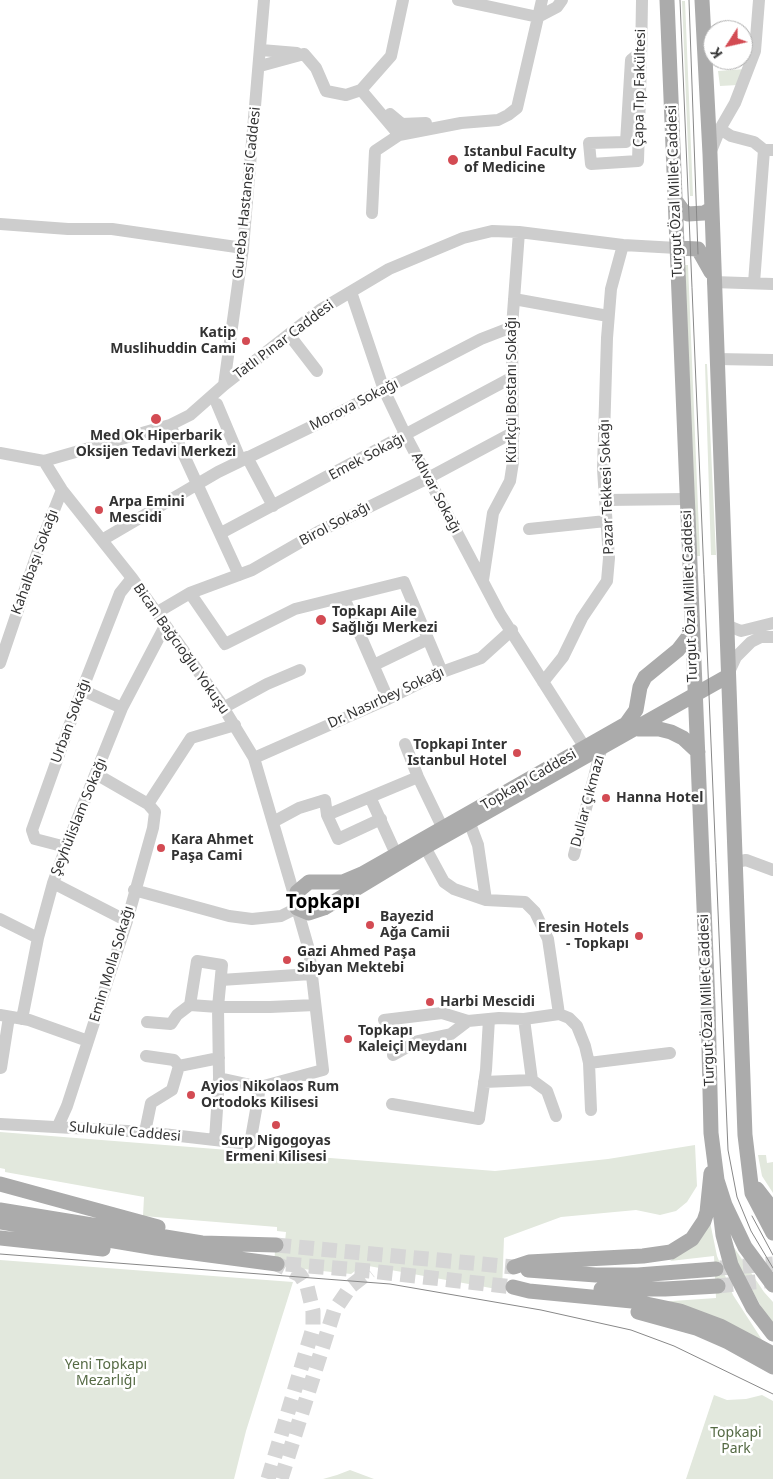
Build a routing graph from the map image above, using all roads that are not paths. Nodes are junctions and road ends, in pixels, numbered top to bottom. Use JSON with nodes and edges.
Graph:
{"nodes":[{"id":1,"x":264,"y":0,"type":"edge"},
{"id":2,"x":403,"y":0,"type":"edge"},
{"id":3,"x":458,"y":0,"type":"edge"},
{"id":4,"x":553,"y":0,"type":"edge"},
{"id":5,"x":562,"y":0,"type":"edge"},
{"id":6,"x":642,"y":0,"type":"edge"},
{"id":7,"x":667,"y":0,"type":"edge"},
{"id":8,"x":702,"y":0,"type":"edge"},
{"id":9,"x":759,"y":0,"type":"edge"},
{"id":10,"x":536,"y":8,"type":"edge"},
{"id":11,"x":262,"y":50,"type":"junction"},
{"id":12,"x":641,"y":52,"type":"junction"},
{"id":13,"x":304,"y":54,"type":"junction"},
{"id":14,"x":260,"y":66,"type":"junction"},
{"id":15,"x":361,"y":90,"type":"junction"},
{"id":16,"x":720,"y":129,"type":"junction"},
{"id":17,"x":399,"y":135,"type":"junction"},
{"id":18,"x":768,"y":150,"type":"edge"},
{"id":19,"x":710,"y":154,"type":"junction"},
{"id":20,"x":675,"y":200,"type":"junction"},
{"id":21,"x":710,"y":209,"type":"junction"},
{"id":22,"x":372,"y":213,"type":"dead end"},
{"id":23,"x":0,"y":224,"type":"edge"},
{"id":24,"x":519,"y":232,"type":"junction"},
{"id":25,"x":623,"y":245,"type":"junction"},
{"id":26,"x":243,"y":248,"type":"junction"},
{"id":27,"x":678,"y":248,"type":"junction"},
{"id":28,"x":713,"y":278,"type":"junction"},
{"id":29,"x":754,"y":283,"type":"junction"},
{"id":30,"x":773,"y":284,"type":"edge"},
{"id":31,"x":351,"y":292,"type":"junction"},
{"id":32,"x":514,"y":299,"type":"junction"},
{"id":33,"x":608,"y":316,"type":"junction"},
{"id":34,"x":512,"y":327,"type":"junction"},
{"id":35,"x":290,"y":336,"type":"junction"},
{"id":36,"x":716,"y":359,"type":"junction"},
{"id":37,"x":773,"y":360,"type":"edge"},
{"id":38,"x":317,"y":371,"type":"dead end"},
{"id":39,"x":511,"y":378,"type":"junction"},
{"id":40,"x":224,"y":385,"type":"junction"},
{"id":41,"x":384,"y":390,"type":"junction"},
{"id":42,"x":217,"y":404,"type":"dead end"},
{"id":43,"x":170,"y":425,"type":"junction"},
{"id":44,"x":514,"y":432,"type":"junction"},
{"id":45,"x":406,"y":436,"type":"junction"},
{"id":46,"x":0,"y":452,"type":"edge"},
{"id":47,"x":244,"y":459,"type":"junction"},
{"id":48,"x":44,"y":461,"type":"junction"},
{"id":49,"x":428,"y":478,"type":"junction"},
{"id":50,"x":196,"y":484,"type":"junction"},
{"id":51,"x":62,"y":490,"type":"junction"},
{"id":52,"x":686,"y":499,"type":"junction"},
{"id":53,"x":606,"y":500,"type":"junction"},
{"id":54,"x":273,"y":506,"type":"junction"},
{"id":55,"x":606,"y":521,"type":"junction"},
{"id":56,"x":530,"y":529,"type":"dead end"},
{"id":57,"x":221,"y":533,"type":"junction"},
{"id":58,"x":102,"y":540,"type":"junction"},
{"id":59,"x":239,"y":575,"type":"junction"},
{"id":60,"x":132,"y":578,"type":"junction"},
{"id":61,"x":483,"y":580,"type":"junction"},
{"id":62,"x":190,"y":593,"type":"junction"},
{"id":63,"x":344,"y":598,"type":"junction"},
{"id":64,"x":156,"y":613,"type":"junction"},
{"id":65,"x":726,"y":625,"type":"junction"},
{"id":66,"x":165,"y":626,"type":"junction"},
{"id":67,"x":512,"y":630,"type":"junction"},
{"id":68,"x":770,"y":630,"type":"edge"},
{"id":69,"x":692,"y":632,"type":"junction"},
{"id":70,"x":428,"y":639,"type":"junction"},
{"id":71,"x":0,"y":663,"type":"edge"},
{"id":72,"x":374,"y":665,"type":"junction"},
{"id":73,"x":300,"y":670,"type":"dead end"},
{"id":74,"x":442,"y":672,"type":"junction"},
{"id":75,"x":728,"y":676,"type":"junction"},
{"id":76,"x":543,"y":682,"type":"junction"},
{"id":77,"x":82,"y":690,"type":"junction"},
{"id":78,"x":695,"y":696,"type":"junction"},
{"id":79,"x":638,"y":699,"type":"junction"},
{"id":80,"x":388,"y":700,"type":"junction"},
{"id":81,"x":122,"y":708,"type":"junction"},
{"id":82,"x":223,"y":708,"type":"junction"},
{"id":83,"x":665,"y":714,"type":"junction"},
{"id":84,"x":235,"y":726,"type":"junction"},
{"id":85,"x":636,"y":729,"type":"junction"},
{"id":86,"x":406,"y":744,"type":"dead end"},
{"id":87,"x":592,"y":749,"type":"junction"},
{"id":88,"x":698,"y":752,"type":"junction"},
{"id":89,"x":254,"y":758,"type":"junction"},
{"id":90,"x":96,"y":774,"type":"junction"},
{"id":91,"x":418,"y":777,"type":"junction"},
{"id":92,"x":370,"y":797,"type":"junction"},
{"id":93,"x":148,"y":804,"type":"junction"},
{"id":94,"x":327,"y":815,"type":"junction"},
{"id":95,"x":381,"y":819,"type":"junction"},
{"id":96,"x":468,"y":820,"type":"junction"},
{"id":97,"x":273,"y":822,"type":"junction"},
{"id":98,"x":444,"y":832,"type":"junction"},
{"id":99,"x":66,"y":847,"type":"junction"},
{"id":100,"x":425,"y":847,"type":"junction"},
{"id":101,"x":396,"y":854,"type":"junction"},
{"id":102,"x":574,"y":855,"type":"dead end"},
{"id":103,"x":736,"y":862,"type":"junction"},
{"id":104,"x":773,"y":870,"type":"edge"},
{"id":105,"x":53,"y":883,"type":"junction"},
{"id":106,"x":134,"y":890,"type":"junction"},
{"id":107,"x":486,"y":900,"type":"junction"},
{"id":108,"x":296,"y":903,"type":"junction"},
{"id":109,"x":0,"y":919,"type":"edge"},
{"id":110,"x":127,"y":921,"type":"junction"},
{"id":111,"x":38,"y":938,"type":"junction"},
{"id":112,"x":311,"y":974,"type":"junction"},
{"id":113,"x":221,"y":980,"type":"junction"},
{"id":114,"x":190,"y":1005,"type":"junction"},
{"id":115,"x":315,"y":1005,"type":"junction"},
{"id":116,"x":218,"y":1006,"type":"junction"},
{"id":117,"x":558,"y":1014,"type":"junction"},
{"id":118,"x":10,"y":1017,"type":"edge"},
{"id":119,"x":489,"y":1019,"type":"junction"},
{"id":120,"x":524,"y":1019,"type":"junction"},
{"id":121,"x":384,"y":1020,"type":"dead end"},
{"id":122,"x":468,"y":1021,"type":"junction"},
{"id":123,"x":147,"y":1022,"type":"dead end"},
{"id":124,"x":88,"y":1041,"type":"junction"},
{"id":125,"x":670,"y":1053,"type":"dead end"},
{"id":126,"x":393,"y":1055,"type":"dead end"},
{"id":127,"x":146,"y":1056,"type":"dead end"},
{"id":128,"x":219,"y":1058,"type":"junction"},
{"id":129,"x":589,"y":1064,"type":"junction"},
{"id":130,"x":179,"y":1066,"type":"junction"},
{"id":131,"x":1,"y":1068,"type":"edge"},
{"id":132,"x":219,"y":1078,"type":"junction"},
{"id":133,"x":532,"y":1080,"type":"junction"},
{"id":134,"x":484,"y":1082,"type":"junction"},
{"id":135,"x":260,"y":1087,"type":"junction"},
{"id":136,"x":392,"y":1104,"type":"dead end"},
{"id":137,"x":590,"y":1110,"type":"dead end"},
{"id":138,"x":556,"y":1116,"type":"dead end"},
{"id":139,"x":0,"y":1124,"type":"edge"},
{"id":140,"x":58,"y":1126,"type":"junction"},
{"id":141,"x":144,"y":1132,"type":"junction"},
{"id":142,"x":215,"y":1140,"type":"junction"},
{"id":143,"x":713,"y":1154,"type":"junction"},
{"id":144,"x":747,"y":1163,"type":"junction"},
{"id":145,"x":0,"y":1184,"type":"edge"},
{"id":146,"x":720,"y":1190,"type":"junction"},
{"id":147,"x":0,"y":1210,"type":"edge"},
{"id":148,"x":773,"y":1210,"type":"edge"},
{"id":149,"x":0,"y":1222,"type":"edge"},
{"id":150,"x":773,"y":1233,"type":"edge"},
{"id":151,"x":0,"y":1238,"type":"edge"},
{"id":152,"x":238,"y":1243,"type":"junction"},
{"id":153,"x":276,"y":1245,"type":"tunnel mouth"},
{"id":154,"x":170,"y":1250,"type":"junction"},
{"id":155,"x":277,"y":1264,"type":"tunnel mouth"},
{"id":156,"x":716,"y":1269,"type":"tunnel mouth"},
{"id":157,"x":773,"y":1285,"type":"edge"},
{"id":158,"x":718,"y":1286,"type":"tunnel mouth"},
{"id":159,"x":587,"y":1296,"type":"junction"},
{"id":160,"x":773,"y":1334,"type":"edge"},
{"id":161,"x":773,"y":1354,"type":"edge"},
{"id":162,"x":773,"y":1367,"type":"edge"}],
"edges":[{"from":1,"to":11,"type":"street","name":"Gureba Hastanesi Caddesi"},
{"from":2,"to":15,"type":"street"},
{"from":3,"to":10,"type":"street"},
{"from":4,"to":10,"type":"street"},
{"from":5,"to":10,"type":"street"},
{"from":6,"to":12,"type":"street","name":"Çapa Tıp Fakültesi"},
{"from":7,"to":20,"type":"main road","name":"Turgut Özal Millet Caddesi"},
{"from":8,"to":19,"type":"main road"},
{"from":9,"to":16,"type":"street"},
{"from":10,"to":15,"type":"street"},
{"from":10,"to":17,"type":"street"},
{"from":11,"to":13,"type":"street"},
{"from":11,"to":14,"type":"street","name":"Gureba Hastanesi Caddesi"},
{"from":12,"to":12,"type":"street","name":"Çapa Tıp Fakültesi"},
{"from":13,"to":14,"type":"street"},
{"from":13,"to":15,"type":"street"},
{"from":14,"to":26,"type":"street","name":"Gureba Hastanesi Caddesi"},
{"from":15,"to":17,"type":"street"},
{"from":16,"to":18,"type":"street"},
{"from":16,"to":19,"type":"street"},
{"from":17,"to":22,"type":"street"},
{"from":18,"to":29,"type":"street"},
{"from":19,"to":21,"type":"main road"},
{"from":20,"to":21,"type":"main road"},
{"from":20,"to":27,"type":"main road","name":"Turgut Özal Millet Caddesi"},
{"from":21,"to":28,"type":"main road"},
{"from":23,"to":26,"type":"street"},
{"from":24,"to":25,"type":"street","name":"Tatlı Pınar Caddesi"},
{"from":24,"to":31,"type":"street","name":"Tatlı Pınar Caddesi"},
{"from":24,"to":32,"type":"street","name":"Kürkçü Bostanı Sokağı"},
{"from":25,"to":27,"type":"street","name":"Tatlı Pınar Caddesi"},
{"from":25,"to":33,"type":"street","name":"Pazar Tekkesi Sokağı"},
{"from":26,"to":40,"type":"street","name":"Gureba Hastanesi Caddesi"},
{"from":27,"to":28,"type":"main road"},
{"from":27,"to":52,"type":"main road","name":"Turgut Özal Millet Caddesi"},
{"from":28,"to":29,"type":"street"},
{"from":28,"to":36,"type":"main road"},
{"from":29,"to":30,"type":"street"},
{"from":31,"to":35,"type":"street","name":"Tatlı Pınar Caddesi"},
{"from":31,"to":41,"type":"street","name":"Adıvar Sokağı"},
{"from":32,"to":33,"type":"street"},
{"from":32,"to":34,"type":"street","name":"Kürkçü Bostanı Sokağı"},
{"from":33,"to":53,"type":"street","name":"Pazar Tekkesi Sokağı"},
{"from":34,"to":39,"type":"street","name":"Kürkçü Bostanı Sokağı"},
{"from":34,"to":41,"type":"street","name":"Morova Sokağı"},
{"from":35,"to":38,"type":"street"},
{"from":35,"to":40,"type":"street","name":"Tatlı Pınar Caddesi"},
{"from":36,"to":37,"type":"street"},
{"from":36,"to":65,"type":"main road"},
{"from":39,"to":44,"type":"street","name":"Kürkçü Bostanı Sokağı"},
{"from":39,"to":45,"type":"street","name":"Emek Sokağı"},
{"from":40,"to":43,"type":"street","name":"Tatlı Pınar Caddesi"},
{"from":41,"to":45,"type":"street","name":"Adıvar Sokağı"},
{"from":41,"to":47,"type":"street","name":"Morova Sokağı"},
{"from":42,"to":47,"type":"street"},
{"from":43,"to":48,"type":"street","name":"Tatlı Pınar Caddesi"},
{"from":43,"to":50,"type":"street"},
{"from":44,"to":49,"type":"street","name":"Birol Sokağı"},
{"from":44,"to":61,"type":"street","name":"Kürkçü Bostanı Sokağı"},
{"from":45,"to":49,"type":"street","name":"Adıvar Sokağı"},
{"from":45,"to":54,"type":"street","name":"Emek Sokağı"},
{"from":46,"to":48,"type":"street"},
{"from":47,"to":50,"type":"street","name":"Morova Sokağı"},
{"from":47,"to":54,"type":"street"},
{"from":48,"to":51,"type":"street","name":"Bican Bağcıoğlu Yokuşu"},
{"from":49,"to":59,"type":"street","name":"Birol Sokağı"},
{"from":49,"to":61,"type":"street","name":"Adıvar Sokağı"},
{"from":50,"to":57,"type":"street"},
{"from":50,"to":58,"type":"street","name":"Morova Sokağı"},
{"from":51,"to":58,"type":"street","name":"Bican Bağcıoğlu Yokuşu"},
{"from":51,"to":71,"type":"street","name":"Kahalbaşı Sokağı"},
{"from":52,"to":53,"type":"street"},
{"from":52,"to":69,"type":"main road","name":"Turgut Özal Millet Caddesi"},
{"from":53,"to":55,"type":"street","name":"Pazar Tekkesi Sokağı"},
{"from":54,"to":57,"type":"street","name":"Emek Sokağı"},
{"from":55,"to":56,"type":"street"},
{"from":55,"to":76,"type":"street","name":"Pazar Tekkesi Sokağı"},
{"from":57,"to":59,"type":"street"},
{"from":58,"to":60,"type":"street","name":"Bican Bağcıoğlu Yokuşu"},
{"from":59,"to":62,"type":"street","name":"Birol Sokağı"},
{"from":60,"to":64,"type":"street","name":"Bican Bağcıoğlu Yokuşu"},
{"from":60,"to":77,"type":"street","name":"Urban Sokağı"},
{"from":61,"to":67,"type":"street"},
{"from":62,"to":63,"type":"street"},
{"from":62,"to":64,"type":"street","name":"Birol Sokağı"},
{"from":63,"to":70,"type":"street"},
{"from":63,"to":72,"type":"street"},
{"from":64,"to":66,"type":"street","name":"Bican Bağcıoğlu Yokuşu"},
{"from":65,"to":68,"type":"street"},
{"from":65,"to":75,"type":"main road"},
{"from":66,"to":81,"type":"street","name":"Şeyhülislam Sokağı"},
{"from":66,"to":82,"type":"street","name":"Bican Bağcıoğlu Yokuşu"},
{"from":67,"to":74,"type":"street","name":"Dr. Nasırbey Sokağı"},
{"from":67,"to":76,"type":"street"},
{"from":68,"to":75,"type":"street"},
{"from":69,"to":78,"type":"main road","name":"Turgut Özal Millet Caddesi"},
{"from":69,"to":79,"type":"main road","name":"Topkapı Caddesi"},
{"from":70,"to":72,"type":"street"},
{"from":70,"to":74,"type":"street"},
{"from":72,"to":80,"type":"street"},
{"from":73,"to":82,"type":"street"},
{"from":74,"to":80,"type":"street","name":"Dr. Nasırbey Sokağı"},
{"from":75,"to":78,"type":"main road","name":"Topkapı Caddesi"},
{"from":75,"to":103,"type":"main road"},
{"from":76,"to":87,"type":"street"},
{"from":77,"to":81,"type":"street"},
{"from":77,"to":99,"type":"street","name":"Urban Sokağı"},
{"from":78,"to":83,"type":"main road","name":"Topkapı Caddesi"},
{"from":78,"to":88,"type":"main road","name":"Turgut Özal Millet Caddesi"},
{"from":79,"to":83,"type":"main road"},
{"from":79,"to":87,"type":"main road","name":"Topkapı Caddesi"},
{"from":80,"to":89,"type":"street","name":"Dr. Nasırbey Sokağı"},
{"from":81,"to":90,"type":"street","name":"Şeyhülislam Sokağı"},
{"from":82,"to":84,"type":"street","name":"Bican Bağcıoğlu Yokuşu"},
{"from":83,"to":85,"type":"main road","name":"Topkapı Caddesi"},
{"from":84,"to":89,"type":"street","name":"Bican Bağcıoğlu Yokuşu"},
{"from":84,"to":93,"type":"street"},
{"from":85,"to":87,"type":"main road","name":"Topkapı Caddesi"},
{"from":85,"to":88,"type":"main road"},
{"from":86,"to":91,"type":"street"},
{"from":87,"to":96,"type":"main road","name":"Topkapı Caddesi"},
{"from":87,"to":102,"type":"street","name":"Dullar Çıkmazı"},
{"from":88,"to":143,"type":"main road","name":"Turgut Özal Millet Caddesi"},
{"from":89,"to":97,"type":"street","name":"Bican Bağcıoğlu Yokuşu"},
{"from":90,"to":93,"type":"street"},
{"from":90,"to":99,"type":"street","name":"Şeyhülislam Sokağı"},
{"from":91,"to":92,"type":"street"},
{"from":91,"to":98,"type":"street"},
{"from":92,"to":94,"type":"street"},
{"from":92,"to":95,"type":"street"},
{"from":93,"to":106,"type":"street","name":"Emin Molla Sokağı"},
{"from":94,"to":95,"type":"street"},
{"from":94,"to":97,"type":"street"},
{"from":95,"to":101,"type":"street"},
{"from":96,"to":98,"type":"main road","name":"Topkapı Caddesi"},
{"from":96,"to":107,"type":"street"},
{"from":97,"to":108,"type":"street","name":"Bican Bağcıoğlu Yokuşu"},
{"from":98,"to":100,"type":"main road","name":"Topkapı Caddesi"},
{"from":98,"to":101,"type":"main road","name":"Topkapı Caddesi"},
{"from":99,"to":105,"type":"street","name":"Şeyhülislam Sokağı"},
{"from":100,"to":107,"type":"street"},
{"from":100,"to":108,"type":"main road","name":"Topkapı Caddesi"},
{"from":101,"to":108,"type":"main road","name":"Topkapı Caddesi"},
{"from":103,"to":104,"type":"street"},
{"from":103,"to":144,"type":"main road"},
{"from":105,"to":110,"type":"street"},
{"from":105,"to":111,"type":"street","name":"Şeyhülislam Sokağı"},
{"from":106,"to":108,"type":"street"},
{"from":106,"to":110,"type":"street","name":"Emin Molla Sokağı"},
{"from":107,"to":117,"type":"street"},
{"from":108,"to":112,"type":"street"},
{"from":109,"to":111,"type":"street"},
{"from":110,"to":124,"type":"street","name":"Emin Molla Sokağı"},
{"from":111,"to":118,"type":"street","name":"Şeyhülislam Sokağı"},
{"from":112,"to":113,"type":"street"},
{"from":112,"to":115,"type":"street"},
{"from":113,"to":114,"type":"street"},
{"from":113,"to":116,"type":"street"},
{"from":114,"to":116,"type":"street"},
{"from":114,"to":123,"type":"street"},
{"from":115,"to":116,"type":"street"},
{"from":115,"to":135,"type":"street"},
{"from":116,"to":128,"type":"street"},
{"from":117,"to":120,"type":"street"},
{"from":117,"to":129,"type":"street"},
{"from":118,"to":124,"type":"street"},
{"from":118,"to":131,"type":"street","name":"Şeyhülislam Sokağı"},
{"from":119,"to":120,"type":"street"},
{"from":119,"to":122,"type":"street"},
{"from":119,"to":134,"type":"street"},
{"from":120,"to":133,"type":"street"},
{"from":121,"to":122,"type":"street"},
{"from":122,"to":126,"type":"street"},
{"from":124,"to":140,"type":"street","name":"Emin Molla Sokağı"},
{"from":125,"to":129,"type":"street"},
{"from":127,"to":130,"type":"street"},
{"from":128,"to":130,"type":"street"},
{"from":128,"to":132,"type":"street"},
{"from":129,"to":137,"type":"street"},
{"from":130,"to":141,"type":"street"},
{"from":132,"to":135,"type":"street"},
{"from":132,"to":142,"type":"street"},
{"from":133,"to":134,"type":"street"},
{"from":133,"to":138,"type":"street"},
{"from":134,"to":136,"type":"street"},
{"from":135,"to":142,"type":"street","name":"Sulukule Caddesi"},
{"from":139,"to":140,"type":"street","name":"Sulukule Caddesi"},
{"from":140,"to":141,"type":"street","name":"Sulukule Caddesi"},
{"from":141,"to":142,"type":"street","name":"Sulukule Caddesi"},
{"from":143,"to":146,"type":"main road","name":"Turgut Özal Millet Caddesi"},
{"from":143,"to":156,"type":"main road"},
{"from":144,"to":148,"type":"main road"},
{"from":144,"to":150,"type":"main road"},
{"from":145,"to":152,"type":"main road"},
{"from":146,"to":157,"type":"main road"},
{"from":146,"to":160,"type":"main road"},
{"from":147,"to":152,"type":"main road"},
{"from":149,"to":154,"type":"main road"},
{"from":151,"to":154,"type":"main road"},
{"from":152,"to":153,"type":"main road"},
{"from":154,"to":155,"type":"main road"},
{"from":158,"to":159,"type":"main road"},
{"from":159,"to":161,"type":"main road"},
{"from":159,"to":162,"type":"main road"}]}
